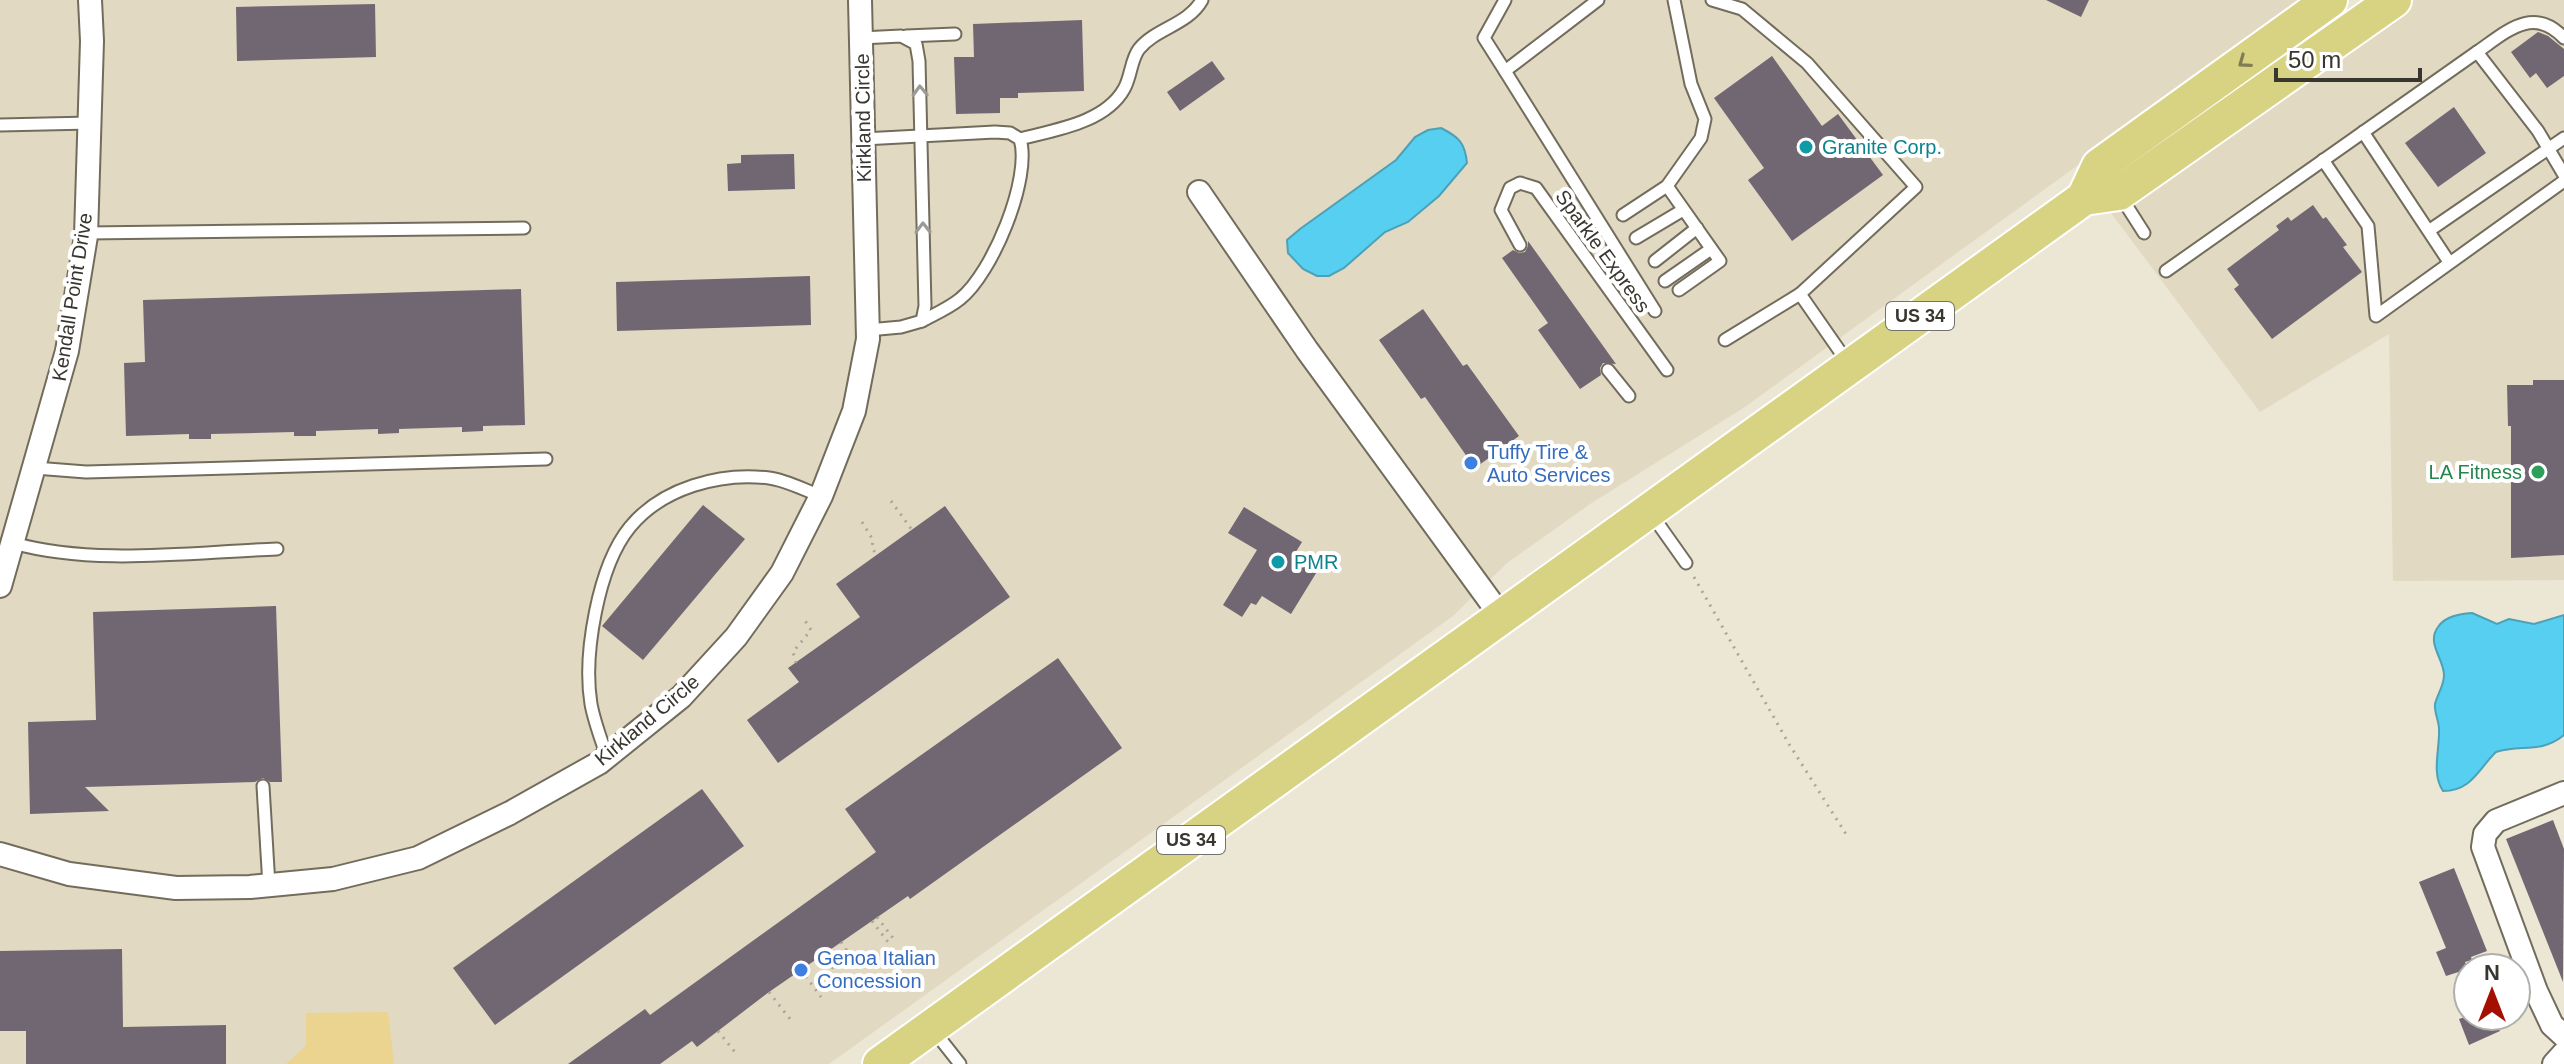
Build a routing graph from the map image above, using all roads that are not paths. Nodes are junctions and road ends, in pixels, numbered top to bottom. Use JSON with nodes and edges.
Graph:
{"nodes":[{"id":1,"x":90,"y":0,"type":"edge"},
{"id":2,"x":860,"y":0,"type":"edge"},
{"id":3,"x":1202,"y":0,"type":"edge"},
{"id":4,"x":1505,"y":0,"type":"edge"},
{"id":5,"x":1598,"y":0,"type":"edge"},
{"id":6,"x":1674,"y":0,"type":"edge"},
{"id":7,"x":1712,"y":0,"type":"edge"},
{"id":8,"x":2330,"y":0,"type":"edge"},
{"id":9,"x":2394,"y":0,"type":"edge"},
{"id":10,"x":955,"y":34,"type":"dead end"},
{"id":11,"x":901,"y":36,"type":"junction"},
{"id":12,"x":861,"y":38,"type":"junction"},
{"id":13,"x":2564,"y":38,"type":"edge"},
{"id":14,"x":2477,"y":52,"type":"junction"},
{"id":15,"x":1505,"y":71,"type":"junction"},
{"id":16,"x":90,"y":123,"type":"junction"},
{"id":17,"x":0,"y":125,"type":"edge"},
{"id":18,"x":2363,"y":132,"type":"junction"},
{"id":19,"x":2564,"y":138,"type":"edge"},
{"id":20,"x":863,"y":139,"type":"junction"},
{"id":21,"x":1020,"y":139,"type":"junction"},
{"id":22,"x":921,"y":142,"type":"junction"},
{"id":23,"x":2547,"y":148,"type":"junction"},
{"id":24,"x":2323,"y":160,"type":"junction"},
{"id":25,"x":2564,"y":175,"type":"edge"},
{"id":26,"x":2564,"y":181,"type":"edge"},
{"id":27,"x":1667,"y":186,"type":"junction"},
{"id":28,"x":1199,"y":192,"type":"dead end"},
{"id":29,"x":2119,"y":193,"type":"junction"},
{"id":30,"x":2084,"y":198,"type":"junction"},
{"id":31,"x":1683,"y":210,"type":"junction"},
{"id":32,"x":1623,"y":215,"type":"dead end"},
{"id":33,"x":524,"y":228,"type":"dead end"},
{"id":34,"x":1697,"y":228,"type":"junction"},
{"id":35,"x":2430,"y":230,"type":"junction"},
{"id":36,"x":86,"y":233,"type":"junction"},
{"id":37,"x":2144,"y":233,"type":"dead end"},
{"id":38,"x":1636,"y":238,"type":"dead end"},
{"id":39,"x":1520,"y":245,"type":"dead end"},
{"id":40,"x":1711,"y":249,"type":"junction"},
{"id":41,"x":1655,"y":261,"type":"dead end"},
{"id":42,"x":2449,"y":262,"type":"junction"},
{"id":43,"x":2166,"y":271,"type":"dead end"},
{"id":44,"x":1665,"y":281,"type":"dead end"},
{"id":45,"x":1679,"y":290,"type":"dead end"},
{"id":46,"x":1800,"y":294,"type":"junction"},
{"id":47,"x":1655,"y":311,"type":"dead end"},
{"id":48,"x":922,"y":321,"type":"junction"},
{"id":49,"x":868,"y":330,"type":"junction"},
{"id":50,"x":1725,"y":340,"type":"dead end"},
{"id":51,"x":1851,"y":367,"type":"junction"},
{"id":52,"x":1608,"y":370,"type":"dead end"},
{"id":53,"x":1667,"y":370,"type":"dead end"},
{"id":54,"x":1629,"y":396,"type":"dead end"},
{"id":55,"x":546,"y":459,"type":"dead end"},
{"id":56,"x":35,"y":468,"type":"junction"},
{"id":57,"x":821,"y":496,"type":"junction"},
{"id":58,"x":1649,"y":512,"type":"junction"},
{"id":59,"x":13,"y":543,"type":"junction"},
{"id":60,"x":277,"y":549,"type":"dead end"},
{"id":61,"x":1686,"y":563,"type":"road end"},
{"id":62,"x":0,"y":586,"type":"edge"},
{"id":63,"x":1501,"y":616,"type":"junction"},
{"id":64,"x":607,"y":757,"type":"junction"},
{"id":65,"x":263,"y":786,"type":"dead end"},
{"id":66,"x":2564,"y":793,"type":"edge"},
{"id":67,"x":0,"y":854,"type":"edge"},
{"id":68,"x":269,"y":886,"type":"junction"},
{"id":69,"x":931,"y":1027,"type":"junction"},
{"id":70,"x":2564,"y":1036,"type":"edge"},
{"id":71,"x":2564,"y":1053,"type":"edge"},
{"id":72,"x":880,"y":1064,"type":"edge"},
{"id":73,"x":960,"y":1064,"type":"edge"},
{"id":74,"x":2554,"y":1064,"type":"edge"}],
"edges":[{"from":1,"to":16,"type":"street","name":"Kendall Point Drive"},
{"from":2,"to":12,"type":"street","name":"Kirkland Circle"},
{"from":3,"to":21,"type":"lane"},
{"from":4,"to":15,"type":"lane"},
{"from":5,"to":15,"type":"lane"},
{"from":6,"to":27,"type":"lane"},
{"from":7,"to":46,"type":"lane"},
{"from":8,"to":30,"type":"main road","number":"US 34","one_way":true},
{"from":9,"to":29,"type":"main road","number":"US 34"},
{"from":10,"to":11,"type":"lane"},
{"from":11,"to":12,"type":"lane"},
{"from":22,"to":11,"type":"lane","one_way":true},
{"from":12,"to":20,"type":"street","name":"Kirkland Circle"},
{"from":13,"to":14,"type":"lane"},
{"from":14,"to":18,"type":"lane"},
{"from":14,"to":23,"type":"lane"},
{"from":15,"to":47,"type":"lane"},
{"from":16,"to":17,"type":"lane"},
{"from":16,"to":36,"type":"street","name":"Kendall Point Drive"},
{"from":18,"to":24,"type":"lane"},
{"from":18,"to":35,"type":"lane"},
{"from":19,"to":23,"type":"lane"},
{"from":20,"to":22,"type":"lane"},
{"from":20,"to":49,"type":"street","name":"Kirkland Circle"},
{"from":21,"to":22,"type":"lane"},
{"from":21,"to":48,"type":"lane"},
{"from":48,"to":22,"type":"lane","one_way":true},
{"from":23,"to":25,"type":"lane"},
{"from":23,"to":35,"type":"lane"},
{"from":24,"to":42,"type":"lane"},
{"from":24,"to":43,"type":"lane"},
{"from":26,"to":42,"type":"lane"},
{"from":27,"to":31,"type":"lane"},
{"from":27,"to":32,"type":"lane"},
{"from":28,"to":63,"type":"street"},
{"from":29,"to":30,"type":"main road","number":"US 34"},
{"from":29,"to":37,"type":"lane"},
{"from":30,"to":51,"type":"main road","number":"US 34"},
{"from":31,"to":34,"type":"lane"},
{"from":31,"to":38,"type":"lane"},
{"from":33,"to":36,"type":"lane"},
{"from":34,"to":40,"type":"lane"},
{"from":34,"to":41,"type":"lane"},
{"from":35,"to":42,"type":"lane"},
{"from":36,"to":56,"type":"street","name":"Kendall Point Drive"},
{"from":39,"to":53,"type":"lane","name":"Sparkle Express"},
{"from":40,"to":44,"type":"lane"},
{"from":40,"to":45,"type":"lane"},
{"from":46,"to":50,"type":"lane"},
{"from":46,"to":51,"type":"lane"},
{"from":48,"to":49,"type":"lane"},
{"from":49,"to":57,"type":"street","name":"Kirkland Circle"},
{"from":51,"to":58,"type":"main road","number":"US 34"},
{"from":52,"to":54,"type":"lane"},
{"from":55,"to":56,"type":"lane"},
{"from":56,"to":59,"type":"street","name":"Kendall Point Drive"},
{"from":57,"to":64,"type":"street","name":"Kirkland Circle"},
{"from":57,"to":64,"type":"lane"},
{"from":58,"to":61,"type":"lane"},
{"from":58,"to":63,"type":"main road","number":"US 34"},
{"from":59,"to":60,"type":"lane"},
{"from":59,"to":62,"type":"street","name":"Kendall Point Drive"},
{"from":63,"to":69,"type":"main road","number":"US 34"},
{"from":64,"to":68,"type":"street","name":"Kirkland Circle"},
{"from":65,"to":68,"type":"lane"},
{"from":66,"to":70,"type":"street"},
{"from":67,"to":68,"type":"street","name":"Kirkland Circle"},
{"from":69,"to":72,"type":"main road","number":"US 34"},
{"from":69,"to":73,"type":"lane"},
{"from":71,"to":74,"type":"street"}]}
